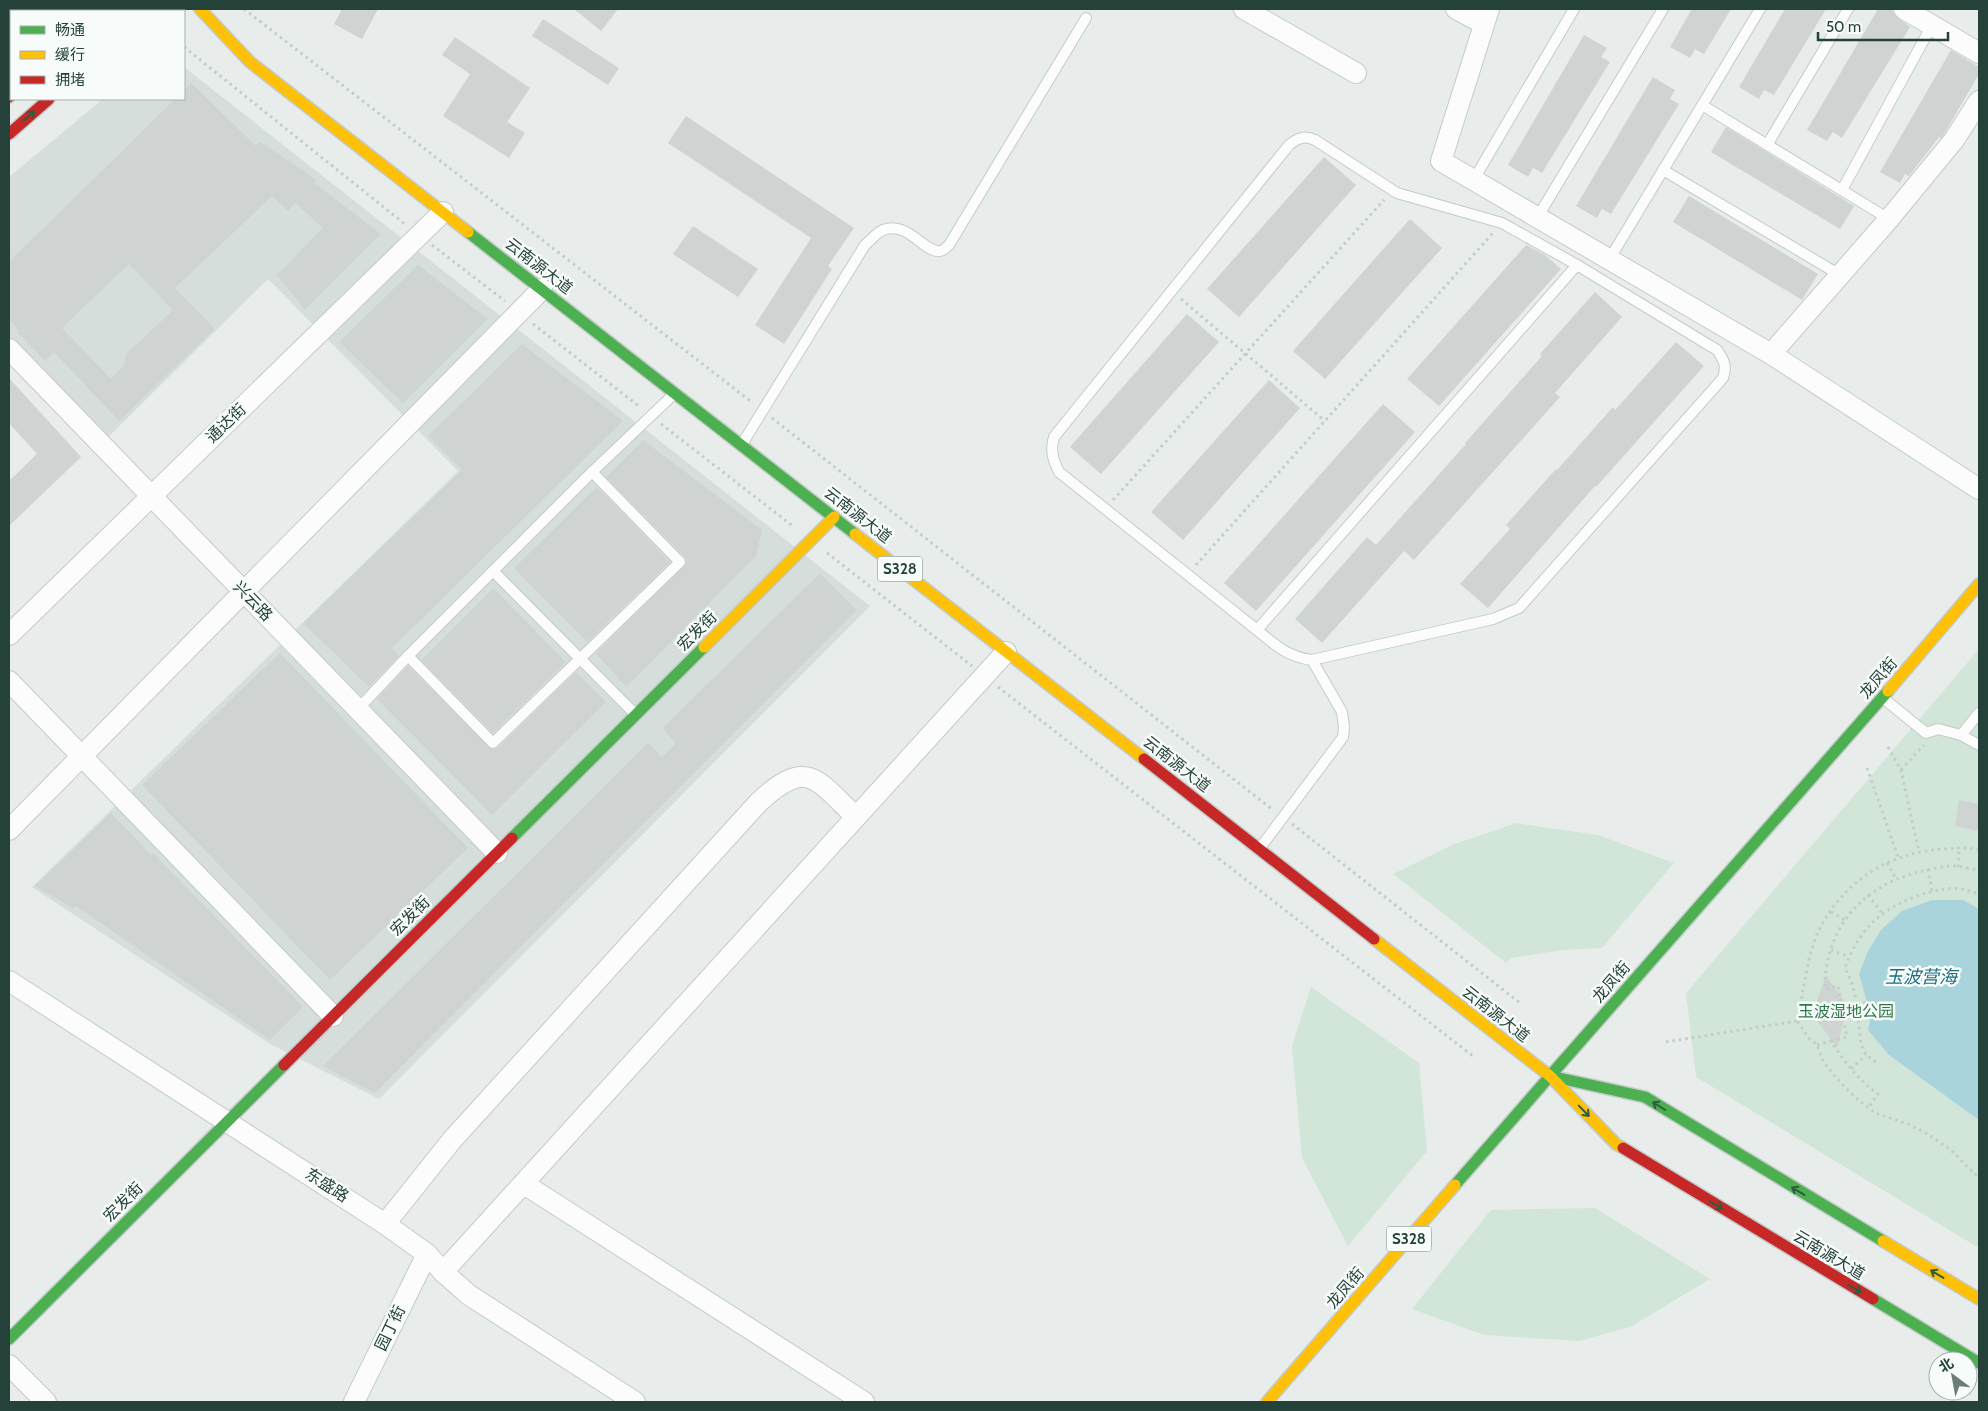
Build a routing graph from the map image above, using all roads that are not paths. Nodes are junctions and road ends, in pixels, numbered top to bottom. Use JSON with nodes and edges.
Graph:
{"nodes":[{"id":1,"x":200,"y":9,"type":"edge"},
{"id":2,"x":1244,"y":9,"type":"edge"},
{"id":3,"x":1456,"y":9,"type":"edge"},
{"id":4,"x":1574,"y":9,"type":"edge"},
{"id":5,"x":1663,"y":9,"type":"edge"},
{"id":6,"x":1760,"y":9,"type":"edge"},
{"id":7,"x":1848,"y":9,"type":"edge"},
{"id":8,"x":1904,"y":9,"type":"edge"},
{"id":9,"x":1486,"y":17,"type":"edge"},
{"id":10,"x":1086,"y":18,"type":"dead end"},
{"id":11,"x":1932,"y":25,"type":"junction"},
{"id":12,"x":1979,"y":53,"type":"edge"},
{"id":13,"x":1356,"y":72,"type":"dead end"},
{"id":14,"x":48,"y":100,"type":"edge"},
{"id":15,"x":1979,"y":101,"type":"edge"},
{"id":16,"x":1702,"y":105,"type":"junction"},
{"id":17,"x":9,"y":134,"type":"edge"},
{"id":18,"x":1767,"y":145,"type":"junction"},
{"id":19,"x":1663,"y":170,"type":"junction"},
{"id":20,"x":1473,"y":181,"type":"junction"},
{"id":21,"x":1842,"y":190,"type":"junction"},
{"id":22,"x":443,"y":212,"type":"junction"},
{"id":23,"x":1537,"y":218,"type":"junction"},
{"id":24,"x":1889,"y":219,"type":"junction"},
{"id":25,"x":1609,"y":260,"type":"junction"},
{"id":26,"x":1577,"y":265,"type":"junction"},
{"id":27,"x":1840,"y":275,"type":"junction"},
{"id":28,"x":542,"y":289,"type":"junction"},
{"id":29,"x":10,"y":352,"type":"edge"},
{"id":30,"x":1771,"y":354,"type":"junction"},
{"id":31,"x":675,"y":393,"type":"junction"},
{"id":32,"x":742,"y":445,"type":"junction"},
{"id":33,"x":592,"y":472,"type":"junction"},
{"id":34,"x":1979,"y":489,"type":"edge"},
{"id":35,"x":151,"y":496,"type":"junction"},
{"id":36,"x":834,"y":517,"type":"junction"},
{"id":37,"x":493,"y":571,"type":"junction"},
{"id":38,"x":1979,"y":584,"type":"edge"},
{"id":39,"x":244,"y":591,"type":"junction"},
{"id":40,"x":1257,"y":630,"type":"junction"},
{"id":41,"x":9,"y":635,"type":"edge"},
{"id":42,"x":1006,"y":652,"type":"junction"},
{"id":43,"x":408,"y":656,"type":"junction"},
{"id":44,"x":580,"y":659,"type":"junction"},
{"id":45,"x":1312,"y":660,"type":"junction"},
{"id":46,"x":9,"y":681,"type":"edge"},
{"id":47,"x":1883,"y":697,"type":"junction"},
{"id":48,"x":358,"y":709,"type":"junction"},
{"id":49,"x":1979,"y":713,"type":"edge"},
{"id":50,"x":636,"y":715,"type":"junction"},
{"id":51,"x":1961,"y":735,"type":"junction"},
{"id":52,"x":1979,"y":745,"type":"edge"},
{"id":53,"x":82,"y":756,"type":"junction"},
{"id":54,"x":856,"y":817,"type":"junction"},
{"id":55,"x":9,"y":830,"type":"edge"},
{"id":56,"x":1259,"y":849,"type":"junction"},
{"id":57,"x":497,"y":853,"type":"junction"},
{"id":58,"x":9,"y":981,"type":"edge"},
{"id":59,"x":333,"y":1016,"type":"junction"},
{"id":60,"x":1550,"y":1076,"type":"junction"},
{"id":61,"x":228,"y":1121,"type":"junction"},
{"id":62,"x":524,"y":1184,"type":"junction"},
{"id":63,"x":385,"y":1224,"type":"junction"},
{"id":64,"x":427,"y":1254,"type":"junction"},
{"id":65,"x":443,"y":1272,"type":"junction"},
{"id":66,"x":1979,"y":1299,"type":"edge"},
{"id":67,"x":9,"y":1339,"type":"edge"},
{"id":68,"x":1979,"y":1363,"type":"edge"},
{"id":69,"x":9,"y":1365,"type":"edge"},
{"id":70,"x":843,"y":1397,"type":"edge"},
{"id":71,"x":46,"y":1402,"type":"edge"},
{"id":72,"x":354,"y":1402,"type":"edge"},
{"id":73,"x":635,"y":1402,"type":"edge"},
{"id":74,"x":864,"y":1402,"type":"edge"},
{"id":75,"x":1267,"y":1402,"type":"edge"}],
"edges":[{"from":1,"to":22,"type":"main road","name":"云南源大道","number":"S328"},
{"from":2,"to":13,"type":"street"},
{"from":3,"to":9,"type":"street"},
{"from":4,"to":20,"type":"lane"},
{"from":5,"to":23,"type":"lane"},
{"from":6,"to":16,"type":"lane"},
{"from":7,"to":18,"type":"lane"},
{"from":8,"to":11,"type":"street"},
{"from":9,"to":20,"type":"street"},
{"from":10,"to":32,"type":"lane"},
{"from":11,"to":12,"type":"street"},
{"from":11,"to":21,"type":"lane"},
{"from":17,"to":14,"type":"main road","one_way":true},
{"from":15,"to":24,"type":"street"},
{"from":16,"to":18,"type":"lane"},
{"from":16,"to":19,"type":"lane"},
{"from":18,"to":21,"type":"lane"},
{"from":19,"to":25,"type":"lane"},
{"from":19,"to":27,"type":"lane"},
{"from":20,"to":23,"type":"street"},
{"from":21,"to":24,"type":"lane"},
{"from":22,"to":28,"type":"main road","name":"云南源大道","number":"S328"},
{"from":22,"to":35,"type":"street","name":"通达街"},
{"from":23,"to":25,"type":"street"},
{"from":24,"to":27,"type":"street"},
{"from":25,"to":30,"type":"street"},
{"from":26,"to":40,"type":"lane"},
{"from":26,"to":40,"type":"lane"},
{"from":26,"to":45,"type":"lane"},
{"from":27,"to":30,"type":"street"},
{"from":28,"to":31,"type":"main road","name":"云南源大道","number":"S328"},
{"from":28,"to":39,"type":"street"},
{"from":29,"to":35,"type":"street","name":"兴云路"},
{"from":30,"to":34,"type":"street"},
{"from":31,"to":32,"type":"main road","name":"云南源大道","number":"S328"},
{"from":31,"to":33,"type":"lane"},
{"from":32,"to":36,"type":"main road","name":"云南源大道","number":"S328"},
{"from":33,"to":37,"type":"lane"},
{"from":33,"to":44,"type":"lane"},
{"from":35,"to":39,"type":"street","name":"兴云路"},
{"from":35,"to":41,"type":"street","name":"通达街"},
{"from":36,"to":42,"type":"main road","name":"云南源大道","number":"S328"},
{"from":36,"to":50,"type":"main road","name":"宏发街"},
{"from":37,"to":43,"type":"lane"},
{"from":37,"to":44,"type":"lane"},
{"from":38,"to":47,"type":"main road","name":"龙凤街"},
{"from":39,"to":48,"type":"street","name":"兴云路"},
{"from":39,"to":53,"type":"street"},
{"from":40,"to":45,"type":"lane"},
{"from":42,"to":54,"type":"street"},
{"from":42,"to":56,"type":"main road","name":"云南源大道","number":"S328"},
{"from":43,"to":44,"type":"lane"},
{"from":43,"to":48,"type":"lane"},
{"from":44,"to":50,"type":"lane"},
{"from":45,"to":56,"type":"lane"},
{"from":46,"to":53,"type":"street"},
{"from":47,"to":51,"type":"lane"},
{"from":47,"to":60,"type":"main road","name":"龙凤街"},
{"from":48,"to":57,"type":"street","name":"兴云路"},
{"from":49,"to":51,"type":"lane"},
{"from":50,"to":57,"type":"main road","name":"宏发街"},
{"from":51,"to":52,"type":"lane"},
{"from":53,"to":55,"type":"street"},
{"from":53,"to":59,"type":"street"},
{"from":54,"to":62,"type":"street"},
{"from":54,"to":63,"type":"street"},
{"from":56,"to":60,"type":"main road","name":"云南源大道","number":"S328"},
{"from":57,"to":59,"type":"main road","name":"宏发街"},
{"from":58,"to":61,"type":"street","name":"东盛路"},
{"from":59,"to":61,"type":"main road","name":"宏发街"},
{"from":66,"to":60,"type":"main road","name":"云南源大道","one_way":true},
{"from":60,"to":68,"type":"main road","name":"云南源大道","one_way":true},
{"from":60,"to":75,"type":"main road","name":"龙凤街","number":"S328"},
{"from":61,"to":63,"type":"street","name":"东盛路"},
{"from":61,"to":67,"type":"main road","name":"宏发街"},
{"from":62,"to":65,"type":"street"},
{"from":62,"to":70,"type":"street"},
{"from":63,"to":64,"type":"street","name":"东盛路"},
{"from":64,"to":65,"type":"street","name":"东盛路"},
{"from":64,"to":72,"type":"street","name":"园丁街"},
{"from":65,"to":73,"type":"street","name":"东盛路"},
{"from":69,"to":71,"type":"street"},
{"from":70,"to":74,"type":"street"}]}
